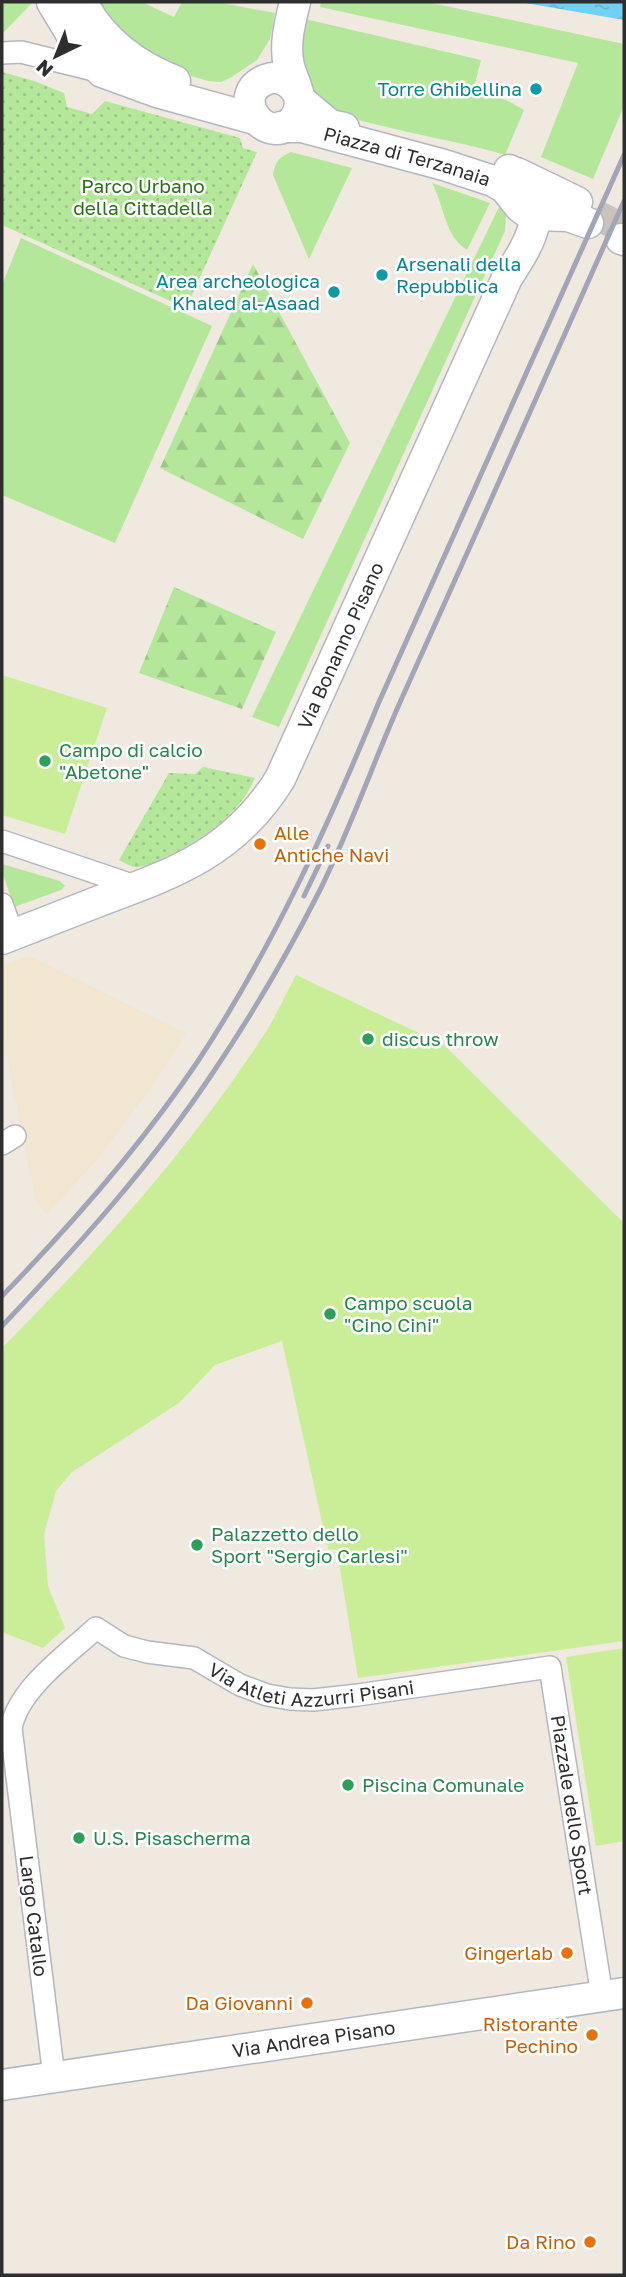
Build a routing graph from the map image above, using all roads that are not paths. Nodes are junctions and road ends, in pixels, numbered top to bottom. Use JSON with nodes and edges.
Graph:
{"nodes":[{"id":1,"x":52,"y":2,"type":"edge"},
{"id":2,"x":82,"y":2,"type":"edge"},
{"id":3,"x":295,"y":2,"type":"edge"},
{"id":4,"x":2,"y":53,"type":"edge"},
{"id":5,"x":102,"y":72,"type":"junction"},
{"id":6,"x":257,"y":85,"type":"junction"},
{"id":7,"x":298,"y":96,"type":"junction"},
{"id":8,"x":268,"y":123,"type":"junction"},
{"id":9,"x":533,"y":201,"type":"junction"},
{"id":10,"x":584,"y":211,"type":"tunnel mouth"},
{"id":11,"x":2,"y":841,"type":"edge"},
{"id":12,"x":138,"y":887,"type":"junction"},
{"id":13,"x":2,"y":904,"type":"edge"},
{"id":14,"x":7,"y":937,"type":"edge"},
{"id":15,"x":497,"y":1674,"type":"joint"},
{"id":16,"x":8,"y":1755,"type":"edge"},
{"id":17,"x":613,"y":1995,"type":"edge"},
{"id":18,"x":54,"y":2077,"type":"junction"},
{"id":19,"x":2,"y":2085,"type":"edge"}],
"edges":[{"from":1,"to":5,"type":"main road"},
{"from":2,"to":6,"type":"main road"},
{"from":3,"to":7,"type":"main road"},
{"from":4,"to":5,"type":"street"},
{"from":5,"to":8,"type":"main road","name":"Piazza di Terzanaia"},
{"from":6,"to":7,"type":"main road"},
{"from":6,"to":8,"type":"main road"},
{"from":7,"to":8,"type":"main road"},
{"from":7,"to":9,"type":"main road","name":"Piazza di Terzanaia"},
{"from":8,"to":9,"type":"main road","name":"Piazza di Terzanaia"},
{"from":9,"to":10,"type":"main road"},
{"from":9,"to":12,"type":"main road","name":"Via Bonanno Pisano"},
{"from":11,"to":12,"type":"street"},
{"from":12,"to":14,"type":"main road","name":"Via Bonanno Pisano"},
{"from":13,"to":14,"type":"street"},
{"from":15,"to":16,"type":"street","name":"Via Atleti Azzurri Pisani"},
{"from":15,"to":17,"type":"street","name":"Piazzale dello Sport"},
{"from":16,"to":18,"type":"street","name":"Largo Catallo"},
{"from":17,"to":18,"type":"main road","name":"Via Andrea Pisano"},
{"from":18,"to":19,"type":"main road","name":"Via Andrea Pisano"}]}
